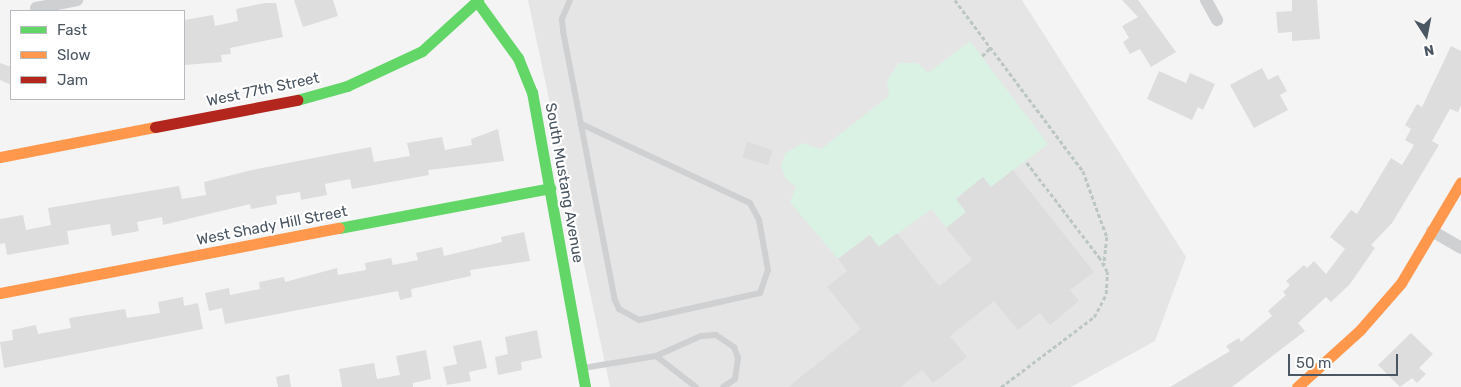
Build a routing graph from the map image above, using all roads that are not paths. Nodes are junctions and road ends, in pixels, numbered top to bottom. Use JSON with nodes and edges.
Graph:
{"nodes":[{"id":1,"x":77,"y":0,"type":"edge"},
{"id":2,"x":477,"y":0,"type":"edge"},
{"id":3,"x":570,"y":0,"type":"edge"},
{"id":4,"x":1206,"y":0,"type":"edge"},
{"id":5,"x":36,"y":8,"type":"dead end"},
{"id":6,"x":1217,"y":20,"type":"dead end"},
{"id":7,"x":581,"y":124,"type":"junction"},
{"id":8,"x":0,"y":157,"type":"edge"},
{"id":9,"x":1461,"y":182,"type":"edge"},
{"id":10,"x":550,"y":188,"type":"junction"},
{"id":11,"x":1432,"y":230,"type":"junction"},
{"id":12,"x":1461,"y":248,"type":"edge"},
{"id":13,"x":0,"y":293,"type":"edge"},
{"id":14,"x":656,"y":356,"type":"junction"},
{"id":15,"x":582,"y":368,"type":"junction"},
{"id":16,"x":585,"y":387,"type":"edge"},
{"id":17,"x":696,"y":387,"type":"edge"},
{"id":18,"x":723,"y":387,"type":"edge"},
{"id":19,"x":1297,"y":387,"type":"edge"}],
"edges":[{"from":1,"to":5,"type":"street"},
{"from":2,"to":8,"type":"street","name":"West 77th Street"},
{"from":2,"to":10,"type":"street","name":"South Mustang Avenue"},
{"from":3,"to":7,"type":"lane"},
{"from":4,"to":6,"type":"street"},
{"from":7,"to":7,"type":"lane"},
{"from":9,"to":11,"type":"street"},
{"from":10,"to":13,"type":"street","name":"West Shady Hill Street"},
{"from":10,"to":15,"type":"street","name":"South Mustang Avenue"},
{"from":11,"to":12,"type":"street"},
{"from":11,"to":19,"type":"street"},
{"from":14,"to":15,"type":"lane"},
{"from":14,"to":17,"type":"lane"},
{"from":14,"to":18,"type":"lane"},
{"from":15,"to":16,"type":"street","name":"South Mustang Avenue"}]}
